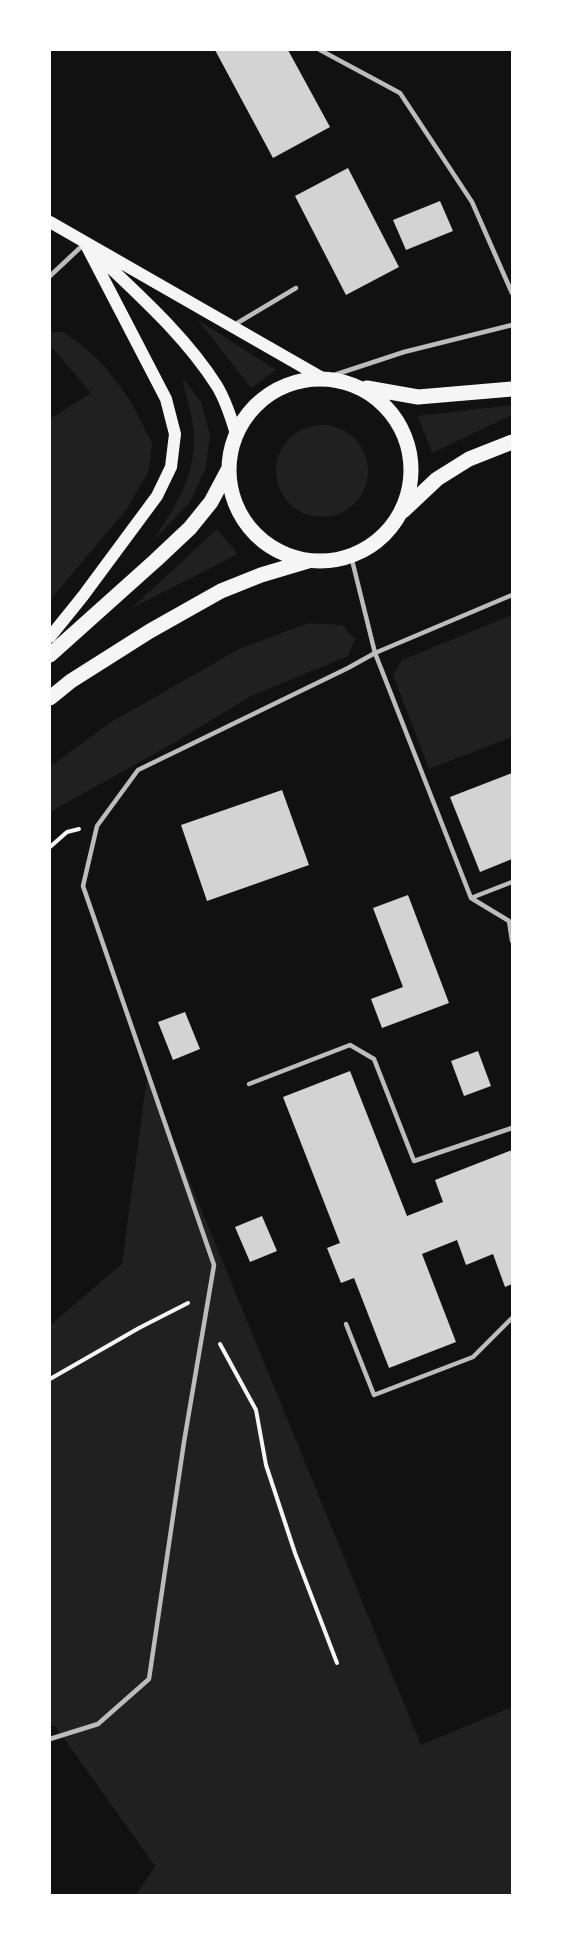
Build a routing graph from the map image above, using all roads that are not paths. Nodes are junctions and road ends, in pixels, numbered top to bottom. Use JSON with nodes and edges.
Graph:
{"nodes":[{"id":1,"x":320,"y":50,"type":"edge"},
{"id":2,"x":50,"y":222,"type":"edge"},
{"id":3,"x":85,"y":243,"type":"junction"},
{"id":4,"x":50,"y":276,"type":"edge"},
{"id":5,"x":296,"y":288,"type":"dead end"},
{"id":6,"x":513,"y":293,"type":"edge"},
{"id":7,"x":513,"y":325,"type":"edge"},
{"id":8,"x":231,"y":327,"type":"junction"},
{"id":9,"x":324,"y":378,"type":"junction"},
{"id":10,"x":357,"y":386,"type":"junction"},
{"id":11,"x":513,"y":389,"type":"edge"},
{"id":12,"x":236,"y":434,"type":"junction"},
{"id":13,"x":513,"y":442,"type":"edge"},
{"id":14,"x":228,"y":471,"type":"junction"},
{"id":15,"x":403,"y":511,"type":"junction"},
{"id":16,"x":351,"y":556,"type":"junction"},
{"id":17,"x":308,"y":561,"type":"junction"},
{"id":18,"x":513,"y":595,"type":"edge"},
{"id":19,"x":50,"y":637,"type":"edge"},
{"id":20,"x":375,"y":653,"type":"junction"},
{"id":21,"x":50,"y":655,"type":"edge"},
{"id":22,"x":50,"y":698,"type":"edge"},
{"id":23,"x":513,"y":882,"type":"edge"},
{"id":24,"x":471,"y":898,"type":"junction"},
{"id":25,"x":513,"y":941,"type":"edge"},
{"id":26,"x":249,"y":1084,"type":"dead end"},
{"id":27,"x":513,"y":1128,"type":"edge"},
{"id":28,"x":513,"y":1317,"type":"edge"},
{"id":29,"x":346,"y":1324,"type":"dead end"},
{"id":30,"x":50,"y":1739,"type":"edge"}],
"edges":[{"from":1,"to":6,"type":"lane"},
{"from":2,"to":3,"type":"main road"},
{"from":3,"to":4,"type":"lane"},
{"from":3,"to":8,"type":"main road"},
{"from":3,"to":12,"type":"main road"},
{"from":3,"to":19,"type":"main road"},
{"from":5,"to":8,"type":"lane"},
{"from":7,"to":9,"type":"lane"},
{"from":8,"to":9,"type":"main road"},
{"from":9,"to":10,"type":"main road"},
{"from":9,"to":12,"type":"main road"},
{"from":10,"to":11,"type":"main road"},
{"from":10,"to":15,"type":"main road"},
{"from":12,"to":14,"type":"main road"},
{"from":13,"to":15,"type":"main road"},
{"from":14,"to":17,"type":"main road"},
{"from":14,"to":21,"type":"main road"},
{"from":15,"to":16,"type":"main road"},
{"from":16,"to":17,"type":"main road"},
{"from":16,"to":20,"type":"lane"},
{"from":17,"to":22,"type":"main road"},
{"from":18,"to":20,"type":"lane"},
{"from":20,"to":24,"type":"lane"},
{"from":20,"to":30,"type":"lane"},
{"from":23,"to":24,"type":"lane"},
{"from":24,"to":25,"type":"lane"},
{"from":26,"to":27,"type":"lane"},
{"from":28,"to":29,"type":"lane"}]}
